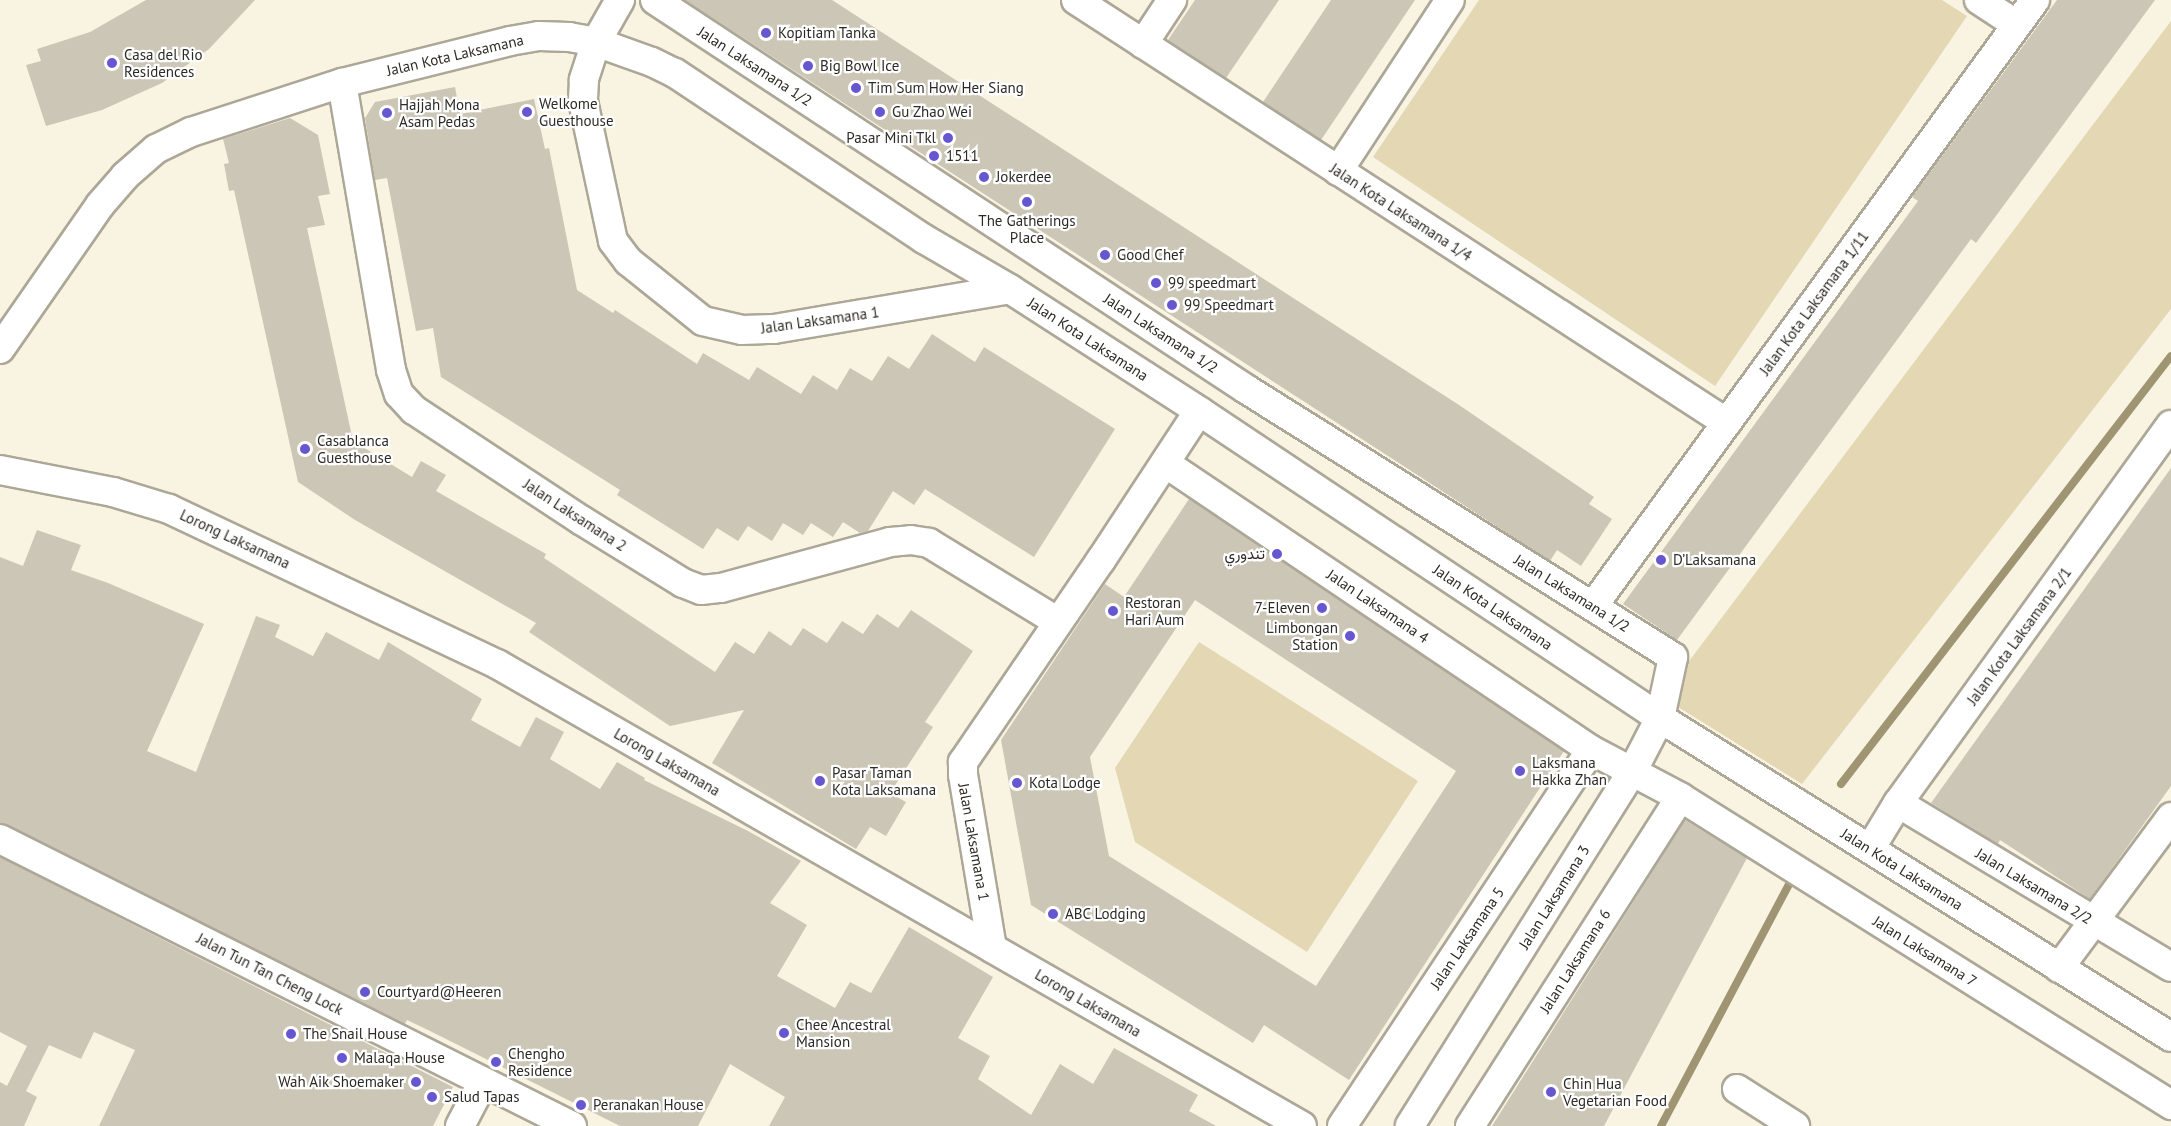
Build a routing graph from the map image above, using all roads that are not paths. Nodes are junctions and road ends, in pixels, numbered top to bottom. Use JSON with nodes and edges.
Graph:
{"nodes":[{"id":1,"x":620,"y":0,"type":"edge"},
{"id":2,"x":655,"y":0,"type":"edge"},
{"id":3,"x":1076,"y":0,"type":"edge"},
{"id":4,"x":1172,"y":0,"type":"edge"},
{"id":5,"x":1450,"y":0,"type":"edge"},
{"id":6,"x":1979,"y":0,"type":"edge"},
{"id":7,"x":2035,"y":0,"type":"edge"},
{"id":8,"x":2016,"y":25,"type":"junction"},
{"id":9,"x":596,"y":42,"type":"junction"},
{"id":10,"x":1143,"y":44,"type":"junction"},
{"id":11,"x":342,"y":83,"type":"junction"},
{"id":12,"x":1338,"y":171,"type":"junction"},
{"id":13,"x":1010,"y":290,"type":"junction"},
{"id":14,"x":0,"y":349,"type":"edge"},
{"id":15,"x":1199,"y":411,"type":"junction"},
{"id":16,"x":1727,"y":423,"type":"junction"},
{"id":17,"x":2171,"y":425,"type":"edge"},
{"id":18,"x":1165,"y":463,"type":"junction"},
{"id":19,"x":0,"y":470,"type":"edge"},
{"id":20,"x":1593,"y":606,"type":"junction"},
{"id":21,"x":1057,"y":621,"type":"junction"},
{"id":22,"x":1673,"y":657,"type":"joint"},
{"id":23,"x":1660,"y":718,"type":"junction"},
{"id":24,"x":1591,"y":750,"type":"junction"},
{"id":25,"x":1633,"y":770,"type":"junction"},
{"id":26,"x":1680,"y":796,"type":"junction"},
{"id":27,"x":1898,"y":803,"type":"junction"},
{"id":28,"x":2171,"y":817,"type":"edge"},
{"id":29,"x":0,"y":839,"type":"edge"},
{"id":30,"x":1870,"y":849,"type":"junction"},
{"id":31,"x":2092,"y":920,"type":"junction"},
{"id":32,"x":992,"y":948,"type":"junction"},
{"id":33,"x":2171,"y":967,"type":"edge"},
{"id":34,"x":2059,"y":968,"type":"junction"},
{"id":35,"x":2171,"y":1037,"type":"edge"},
{"id":36,"x":483,"y":1082,"type":"junction"},
{"id":37,"x":1737,"y":1089,"type":"dead end"},
{"id":38,"x":2171,"y":1105,"type":"edge"},
{"id":39,"x":460,"y":1126,"type":"edge"},
{"id":40,"x":572,"y":1126,"type":"edge"},
{"id":41,"x":1302,"y":1126,"type":"edge"},
{"id":42,"x":1342,"y":1126,"type":"edge"},
{"id":43,"x":1410,"y":1126,"type":"edge"},
{"id":44,"x":1470,"y":1126,"type":"edge"},
{"id":45,"x":1795,"y":1126,"type":"edge"}],
"edges":[{"from":1,"to":9,"type":"street","name":"Jalan Laksamana 1"},
{"from":2,"to":20,"type":"street","name":"Jalan Laksamana 1/2"},
{"from":3,"to":10,"type":"street","name":"Jalan Kota Laksamana 1/4"},
{"from":4,"to":10,"type":"street"},
{"from":5,"to":12,"type":"street"},
{"from":6,"to":8,"type":"street"},
{"from":7,"to":8,"type":"street","name":"Jalan Kota Laksamana 1/11"},
{"from":8,"to":16,"type":"street","name":"Jalan Kota Laksamana 1/11"},
{"from":9,"to":11,"type":"street","name":"Jalan Kota Laksamana"},
{"from":9,"to":13,"type":"street","name":"Jalan Kota Laksamana"},
{"from":9,"to":13,"type":"street","name":"Jalan Laksamana 1"},
{"from":10,"to":12,"type":"street","name":"Jalan Kota Laksamana 1/4"},
{"from":11,"to":14,"type":"street","name":"Jalan Kota Laksamana"},
{"from":11,"to":21,"type":"street","name":"Jalan Laksamana 2"},
{"from":12,"to":16,"type":"street","name":"Jalan Kota Laksamana 1/4"},
{"from":13,"to":15,"type":"street","name":"Jalan Kota Laksamana"},
{"from":15,"to":18,"type":"street","name":"Jalan Laksamana 1"},
{"from":15,"to":23,"type":"street","name":"Jalan Kota Laksamana"},
{"from":16,"to":20,"type":"street","name":"Jalan Kota Laksamana 1/11"},
{"from":17,"to":27,"type":"street","name":"Jalan Kota Laksamana 2/1"},
{"from":18,"to":21,"type":"street","name":"Jalan Laksamana 1"},
{"from":18,"to":24,"type":"street","name":"Jalan Laksamana 4"},
{"from":19,"to":32,"type":"street","name":"Lorong Laksamana"},
{"from":20,"to":22,"type":"street","name":"Jalan Laksamana 1/2"},
{"from":21,"to":32,"type":"street","name":"Jalan Laksamana 1"},
{"from":22,"to":23,"type":"street","name":"Jalan Laksamana 3"},
{"from":23,"to":25,"type":"street","name":"Jalan Laksamana 3"},
{"from":23,"to":30,"type":"street","name":"Jalan Kota Laksamana"},
{"from":24,"to":25,"type":"street","name":"Jalan Laksamana 4"},
{"from":24,"to":42,"type":"street","name":"Jalan Laksamana 5"},
{"from":25,"to":26,"type":"street","name":"Jalan Laksamana 7"},
{"from":25,"to":43,"type":"street","name":"Jalan Laksamana 3"},
{"from":26,"to":38,"type":"street","name":"Jalan Laksamana 7"},
{"from":26,"to":44,"type":"street","name":"Jalan Laksamana 6"},
{"from":27,"to":30,"type":"street","name":"Jalan Kota Laksamana 2/1"},
{"from":27,"to":31,"type":"street","name":"Jalan Laksamana 2/2"},
{"from":28,"to":31,"type":"street"},
{"from":29,"to":36,"type":"street","name":"Jalan Tun Tan Cheng Lock"},
{"from":30,"to":34,"type":"street","name":"Jalan Kota Laksamana"},
{"from":31,"to":33,"type":"street","name":"Jalan Laksamana 2/2"},
{"from":31,"to":34,"type":"street"},
{"from":32,"to":41,"type":"street","name":"Lorong Laksamana"},
{"from":34,"to":35,"type":"street","name":"Jalan Kota Laksamana"},
{"from":36,"to":39,"type":"street"},
{"from":36,"to":40,"type":"street","name":"Jalan Tun Tan Cheng Lock"},
{"from":37,"to":45,"type":"street"}]}
